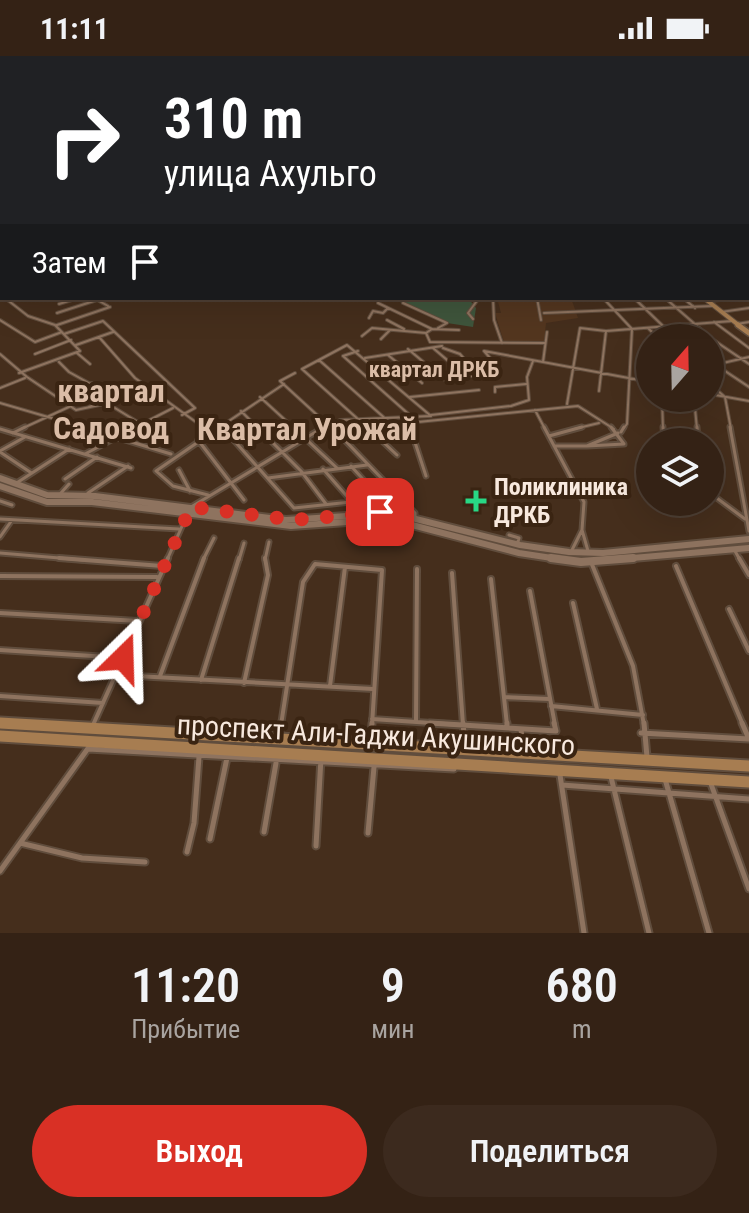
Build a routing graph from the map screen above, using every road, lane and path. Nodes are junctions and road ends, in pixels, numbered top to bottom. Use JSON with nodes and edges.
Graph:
{"nodes":[{"id":1,"x":6,"y":300,"type":"edge"},
{"id":2,"x":72,"y":300,"type":"edge"},
{"id":3,"x":97,"y":300,"type":"edge"},
{"id":4,"x":101,"y":300,"type":"edge"},
{"id":5,"x":478,"y":300,"type":"edge"},
{"id":6,"x":493,"y":300,"type":"edge"},
{"id":7,"x":537,"y":300,"type":"edge"},
{"id":8,"x":605,"y":300,"type":"edge"},
{"id":9,"x":636,"y":300,"type":"edge"},
{"id":10,"x":667,"y":300,"type":"edge"},
{"id":11,"x":685,"y":300,"type":"edge"},
{"id":12,"x":710,"y":302,"type":"edge"},
{"id":13,"x":378,"y":303,"type":"dead end"},
{"id":14,"x":403,"y":303,"type":"dead end"},
{"id":15,"x":59,"y":304,"type":"dead end"},
{"id":16,"x":388,"y":308,"type":"junction"},
{"id":17,"x":676,"y":308,"type":"junction"},
{"id":18,"x":695,"y":308,"type":"junction"},
{"id":19,"x":749,"y":308,"type":"edge"},
{"id":20,"x":646,"y":310,"type":"junction"},
{"id":21,"x":616,"y":312,"type":"junction"},
{"id":22,"x":722,"y":312,"type":"junction"},
{"id":23,"x":57,"y":313,"type":"dead end"},
{"id":24,"x":544,"y":313,"type":"dead end"},
{"id":25,"x":369,"y":318,"type":"dead end"},
{"id":26,"x":473,"y":319,"type":"dead end"},
{"id":27,"x":0,"y":320,"type":"edge"},
{"id":28,"x":387,"y":320,"type":"dead end"},
{"id":29,"x":541,"y":320,"type":"dead end"},
{"id":30,"x":714,"y":322,"type":"junction"},
{"id":31,"x":736,"y":322,"type":"junction"},
{"id":32,"x":749,"y":322,"type":"edge"},
{"id":33,"x":663,"y":324,"type":"edge"},
{"id":34,"x":693,"y":324,"type":"joint"},
{"id":35,"x":55,"y":325,"type":"junction"},
{"id":36,"x":432,"y":329,"type":"junction"},
{"id":37,"x":632,"y":329,"type":"junction"},
{"id":38,"x":636,"y":329,"type":"edge"},
{"id":39,"x":390,"y":330,"type":"junction"},
{"id":40,"x":438,"y":330,"type":"junction"},
{"id":41,"x":459,"y":330,"type":"dead end"},
{"id":42,"x":408,"y":331,"type":"junction"},
{"id":43,"x":606,"y":331,"type":"junction"},
{"id":44,"x":113,"y":332,"type":"junction"},
{"id":45,"x":547,"y":332,"type":"dead end"},
{"id":46,"x":749,"y":332,"type":"edge"},
{"id":47,"x":63,"y":333,"type":"junction"},
{"id":48,"x":426,"y":333,"type":"junction"},
{"id":49,"x":362,"y":336,"type":"dead end"},
{"id":50,"x":99,"y":337,"type":"junction"},
{"id":51,"x":403,"y":337,"type":"dead end"},
{"id":52,"x":381,"y":339,"type":"dead end"},
{"id":53,"x":71,"y":340,"type":"junction"},
{"id":54,"x":442,"y":342,"type":"junction"},
{"id":55,"x":502,"y":343,"type":"junction"},
{"id":56,"x":545,"y":343,"type":"junction"},
{"id":57,"x":76,"y":345,"type":"junction"},
{"id":58,"x":724,"y":347,"type":"edge"},
{"id":59,"x":433,"y":348,"type":"junction"},
{"id":60,"x":443,"y":348,"type":"junction"},
{"id":61,"x":749,"y":348,"type":"edge"},
{"id":62,"x":408,"y":349,"type":"junction"},
{"id":63,"x":358,"y":351,"type":"junction"},
{"id":64,"x":78,"y":352,"type":"junction"},
{"id":65,"x":387,"y":353,"type":"junction"},
{"id":66,"x":0,"y":354,"type":"edge"},
{"id":67,"x":35,"y":354,"type":"dead end"},
{"id":68,"x":749,"y":357,"type":"edge"},
{"id":69,"x":365,"y":358,"type":"junction"},
{"id":70,"x":318,"y":359,"type":"junction"},
{"id":71,"x":741,"y":359,"type":"junction"},
{"id":72,"x":533,"y":360,"type":"junction"},
{"id":73,"x":58,"y":361,"type":"junction"},
{"id":74,"x":543,"y":362,"type":"junction"},
{"id":75,"x":724,"y":362,"type":"edge"},
{"id":76,"x":90,"y":364,"type":"dead end"},
{"id":77,"x":749,"y":364,"type":"edge"},
{"id":78,"x":497,"y":366,"type":"dead end"},
{"id":79,"x":571,"y":367,"type":"junction"},
{"id":80,"x":724,"y":372,"type":"edge"},
{"id":81,"x":19,"y":373,"type":"junction"},
{"id":82,"x":295,"y":373,"type":"dead end"},
{"id":83,"x":601,"y":373,"type":"junction"},
{"id":84,"x":466,"y":376,"type":"junction"},
{"id":85,"x":25,"y":378,"type":"junction"},
{"id":86,"x":631,"y":379,"type":"junction"},
{"id":87,"x":636,"y":380,"type":"edge"},
{"id":88,"x":282,"y":382,"type":"junction"},
{"id":89,"x":92,"y":383,"type":"junction"},
{"id":90,"x":422,"y":383,"type":"dead end"},
{"id":91,"x":526,"y":384,"type":"junction"},
{"id":92,"x":749,"y":387,"type":"edge"},
{"id":93,"x":0,"y":388,"type":"edge"},
{"id":94,"x":479,"y":390,"type":"dead end"},
{"id":95,"x":599,"y":391,"type":"dead end"},
{"id":96,"x":105,"y":392,"type":"dead end"},
{"id":97,"x":495,"y":392,"type":"dead end"},
{"id":98,"x":260,"y":397,"type":"junction"},
{"id":99,"x":410,"y":397,"type":"junction"},
{"id":100,"x":725,"y":397,"type":"joint"},
{"id":101,"x":118,"y":401,"type":"dead end"},
{"id":102,"x":749,"y":401,"type":"edge"},
{"id":103,"x":0,"y":403,"type":"edge"},
{"id":104,"x":567,"y":404,"type":"dead end"},
{"id":105,"x":110,"y":405,"type":"junction"},
{"id":106,"x":71,"y":406,"type":"junction"},
{"id":107,"x":89,"y":407,"type":"junction"},
{"id":108,"x":173,"y":408,"type":"junction"},
{"id":109,"x":535,"y":410,"type":"junction"},
{"id":110,"x":241,"y":411,"type":"junction"},
{"id":111,"x":182,"y":415,"type":"junction"},
{"id":112,"x":431,"y":415,"type":"junction"},
{"id":113,"x":47,"y":418,"type":"junction"},
{"id":114,"x":413,"y":418,"type":"junction"},
{"id":115,"x":153,"y":419,"type":"junction"},
{"id":116,"x":359,"y":421,"type":"junction"},
{"id":117,"x":388,"y":421,"type":"junction"},
{"id":118,"x":601,"y":423,"type":"junction"},
{"id":119,"x":142,"y":425,"type":"junction"},
{"id":120,"x":162,"y":425,"type":"dead end"},
{"id":121,"x":200,"y":425,"type":"dead end"},
{"id":122,"x":220,"y":425,"type":"junction"},
{"id":123,"x":328,"y":425,"type":"junction"},
{"id":124,"x":0,"y":429,"type":"edge"},
{"id":125,"x":620,"y":432,"type":"junction"},
{"id":126,"x":13,"y":433,"type":"junction"},
{"id":127,"x":549,"y":436,"type":"junction"},
{"id":128,"x":26,"y":437,"type":"junction"},
{"id":129,"x":115,"y":438,"type":"junction"},
{"id":130,"x":305,"y":438,"type":"junction"},
{"id":131,"x":198,"y":440,"type":"junction"},
{"id":132,"x":554,"y":446,"type":"junction"},
{"id":133,"x":587,"y":446,"type":"junction"},
{"id":134,"x":69,"y":449,"type":"junction"},
{"id":135,"x":0,"y":451,"type":"edge"},
{"id":136,"x":280,"y":451,"type":"junction"},
{"id":137,"x":85,"y":454,"type":"junction"},
{"id":138,"x":171,"y":454,"type":"dead end"},
{"id":139,"x":397,"y":455,"type":"dead end"},
{"id":140,"x":97,"y":457,"type":"junction"},
{"id":141,"x":256,"y":465,"type":"junction"},
{"id":142,"x":367,"y":465,"type":"junction"},
{"id":143,"x":351,"y":466,"type":"junction"},
{"id":144,"x":337,"y":468,"type":"junction"},
{"id":145,"x":323,"y":469,"type":"junction"},
{"id":146,"x":179,"y":470,"type":"dead end"},
{"id":147,"x":301,"y":471,"type":"junction"},
{"id":148,"x":31,"y":472,"type":"junction"},
{"id":149,"x":426,"y":476,"type":"dead end"},
{"id":150,"x":0,"y":478,"type":"edge"},
{"id":151,"x":268,"y":478,"type":"junction"},
{"id":152,"x":65,"y":479,"type":"dead end"},
{"id":153,"x":230,"y":481,"type":"junction"},
{"id":154,"x":15,"y":484,"type":"junction"},
{"id":155,"x":69,"y":484,"type":"dead end"},
{"id":156,"x":0,"y":486,"type":"edge"},
{"id":157,"x":190,"y":491,"type":"junction"},
{"id":158,"x":208,"y":495,"type":"junction"},
{"id":159,"x":58,"y":496,"type":"junction"},
{"id":160,"x":86,"y":496,"type":"junction"},
{"id":161,"x":398,"y":497,"type":"junction"},
{"id":162,"x":381,"y":499,"type":"junction"},
{"id":163,"x":244,"y":500,"type":"dead end"},
{"id":164,"x":0,"y":501,"type":"edge"},
{"id":165,"x":352,"y":502,"type":"junction"},
{"id":166,"x":724,"y":503,"type":"edge"},
{"id":167,"x":326,"y":504,"type":"junction"},
{"id":168,"x":12,"y":505,"type":"dead end"},
{"id":169,"x":191,"y":507,"type":"junction"},
{"id":170,"x":187,"y":515,"type":"junction"},
{"id":171,"x":415,"y":518,"type":"junction"},
{"id":172,"x":0,"y":519,"type":"edge"},
{"id":173,"x":745,"y":519,"type":"junction"},
{"id":174,"x":12,"y":520,"type":"junction"},
{"id":175,"x":179,"y":529,"type":"junction"},
{"id":176,"x":582,"y":530,"type":"junction"},
{"id":177,"x":749,"y":531,"type":"edge"},
{"id":178,"x":509,"y":535,"type":"dead end"},
{"id":179,"x":0,"y":537,"type":"edge"},
{"id":180,"x":214,"y":538,"type":"dead end"},
{"id":181,"x":749,"y":539,"type":"edge"},
{"id":182,"x":269,"y":542,"type":"dead end"},
{"id":183,"x":244,"y":543,"type":"dead end"},
{"id":184,"x":517,"y":545,"type":"junction"},
{"id":185,"x":749,"y":548,"type":"edge"},
{"id":186,"x":733,"y":549,"type":"junction"},
{"id":187,"x":569,"y":552,"type":"junction"},
{"id":188,"x":0,"y":553,"type":"edge"},
{"id":189,"x":590,"y":557,"type":"junction"},
{"id":190,"x":162,"y":566,"type":"junction"},
{"id":191,"x":345,"y":566,"type":"junction"},
{"id":192,"x":676,"y":566,"type":"dead end"},
{"id":193,"x":417,"y":569,"type":"dead end"},
{"id":194,"x":452,"y":573,"type":"dead end"},
{"id":195,"x":749,"y":575,"type":"edge"},
{"id":196,"x":0,"y":576,"type":"edge"},
{"id":197,"x":157,"y":577,"type":"junction"},
{"id":198,"x":491,"y":579,"type":"dead end"},
{"id":199,"x":530,"y":591,"type":"dead end"},
{"id":200,"x":573,"y":603,"type":"dead end"},
{"id":201,"x":729,"y":609,"type":"dead end"},
{"id":202,"x":0,"y":613,"type":"edge"},
{"id":203,"x":138,"y":621,"type":"junction"},
{"id":204,"x":0,"y":650,"type":"edge"},
{"id":205,"x":749,"y":651,"type":"edge"},
{"id":206,"x":123,"y":658,"type":"junction"},
{"id":207,"x":117,"y":675,"type":"junction"},
{"id":208,"x":160,"y":676,"type":"junction"},
{"id":209,"x":201,"y":680,"type":"junction"},
{"id":210,"x":244,"y":683,"type":"junction"},
{"id":211,"x":288,"y":685,"type":"junction"},
{"id":212,"x":330,"y":686,"type":"junction"},
{"id":213,"x":373,"y":689,"type":"junction"},
{"id":214,"x":0,"y":696,"type":"edge"},
{"id":215,"x":504,"y":697,"type":"junction"},
{"id":216,"x":549,"y":699,"type":"junction"},
{"id":217,"x":103,"y":703,"type":"junction"},
{"id":218,"x":551,"y":706,"type":"junction"},
{"id":219,"x":597,"y":709,"type":"junction"},
{"id":220,"x":643,"y":715,"type":"junction"},
{"id":221,"x":372,"y":719,"type":"junction"},
{"id":222,"x":416,"y":721,"type":"junction"},
{"id":223,"x":0,"y":723,"type":"edge"},
{"id":224,"x":464,"y":724,"type":"junction"},
{"id":225,"x":507,"y":726,"type":"junction"},
{"id":226,"x":521,"y":728,"type":"junction"},
{"id":227,"x":641,"y":733,"type":"junction"},
{"id":228,"x":0,"y":736,"type":"edge"},
{"id":229,"x":255,"y":737,"type":"junction"},
{"id":230,"x":91,"y":739,"type":"junction"},
{"id":231,"x":278,"y":739,"type":"junction"},
{"id":232,"x":749,"y":739,"type":"edge"},
{"id":233,"x":370,"y":744,"type":"junction"},
{"id":234,"x":462,"y":749,"type":"junction"},
{"id":235,"x":253,"y":751,"type":"junction"},
{"id":236,"x":524,"y":754,"type":"junction"},
{"id":237,"x":227,"y":755,"type":"junction"},
{"id":238,"x":199,"y":757,"type":"junction"},
{"id":239,"x":321,"y":760,"type":"junction"},
{"id":240,"x":648,"y":761,"type":"junction"},
{"id":241,"x":276,"y":763,"type":"junction"},
{"id":242,"x":375,"y":763,"type":"junction"},
{"id":243,"x":460,"y":763,"type":"junction"},
{"id":244,"x":749,"y":766,"type":"edge"},
{"id":245,"x":559,"y":769,"type":"junction"},
{"id":246,"x":609,"y":773,"type":"junction"},
{"id":247,"x":664,"y":776,"type":"junction"},
{"id":248,"x":710,"y":779,"type":"junction"},
{"id":249,"x":749,"y":782,"type":"edge"},
{"id":250,"x":562,"y":785,"type":"junction"},
{"id":251,"x":615,"y":789,"type":"junction"},
{"id":252,"x":669,"y":794,"type":"junction"},
{"id":253,"x":716,"y":796,"type":"junction"},
{"id":254,"x":749,"y":799,"type":"edge"},
{"id":255,"x":264,"y":832,"type":"dead end"},
{"id":256,"x":368,"y":833,"type":"dead end"},
{"id":257,"x":210,"y":839,"type":"dead end"},
{"id":258,"x":20,"y":843,"type":"junction"},
{"id":259,"x":316,"y":846,"type":"dead end"},
{"id":260,"x":187,"y":852,"type":"dead end"},
{"id":261,"x":145,"y":862,"type":"dead end"},
{"id":262,"x":0,"y":871,"type":"edge"},
{"id":263,"x":749,"y":889,"type":"edge"},
{"id":264,"x":584,"y":933,"type":"edge"},
{"id":265,"x":649,"y":933,"type":"edge"},
{"id":266,"x":709,"y":933,"type":"edge"}],
"edges":[{"from":1,"to":35,"type":"street"},
{"from":2,"to":15,"type":"street"},
{"from":3,"to":23,"type":"street"},
{"from":4,"to":35,"type":"street"},
{"from":5,"to":26,"type":"street"},
{"from":6,"to":55,"type":"street"},
{"from":7,"to":29,"type":"street"},
{"from":8,"to":21,"type":"street"},
{"from":9,"to":20,"type":"street"},
{"from":10,"to":17,"type":"street"},
{"from":11,"to":18,"type":"street"},
{"from":12,"to":18,"type":"street"},
{"from":12,"to":22,"type":"main road"},
{"from":13,"to":16,"type":"street"},
{"from":14,"to":40,"type":"street"},
{"from":16,"to":25,"type":"street"},
{"from":16,"to":36,"type":"street"},
{"from":17,"to":18,"type":"street"},
{"from":17,"to":20,"type":"street"},
{"from":17,"to":34,"type":"street"},
{"from":19,"to":22,"type":"street"},
{"from":20,"to":21,"type":"street"},
{"from":20,"to":33,"type":"street"},
{"from":21,"to":24,"type":"street"},
{"from":21,"to":37,"type":"street"},
{"from":22,"to":31,"type":"main road"},
{"from":27,"to":47,"type":"street"},
{"from":28,"to":42,"type":"street"},
{"from":30,"to":31,"type":"street"},
{"from":30,"to":34,"type":"street"},
{"from":30,"to":61,"type":"street"},
{"from":31,"to":32,"type":"street"},
{"from":31,"to":46,"type":"main road"},
{"from":35,"to":47,"type":"street"},
{"from":36,"to":40,"type":"street"},
{"from":36,"to":48,"type":"street"},
{"from":37,"to":38,"type":"street"},
{"from":37,"to":43,"type":"street"},
{"from":37,"to":86,"type":"street"},
{"from":39,"to":42,"type":"street"},
{"from":39,"to":49,"type":"street"},
{"from":39,"to":52,"type":"street"},
{"from":40,"to":41,"type":"street"},
{"from":42,"to":48,"type":"street"},
{"from":42,"to":51,"type":"street"},
{"from":43,"to":79,"type":"street"},
{"from":43,"to":83,"type":"street"},
{"from":44,"to":47,"type":"street"},
{"from":44,"to":50,"type":"street"},
{"from":44,"to":111,"type":"street"},
{"from":45,"to":56,"type":"street"},
{"from":47,"to":53,"type":"street"},
{"from":48,"to":54,"type":"street"},
{"from":50,"to":57,"type":"street"},
{"from":50,"to":108,"type":"street"},
{"from":53,"to":57,"type":"street"},
{"from":53,"to":67,"type":"street"},
{"from":54,"to":55,"type":"street"},
{"from":54,"to":60,"type":"street"},
{"from":55,"to":56,"type":"street"},
{"from":56,"to":74,"type":"street"},
{"from":57,"to":64,"type":"street"},
{"from":58,"to":71,"type":"street"},
{"from":59,"to":60,"type":"street"},
{"from":59,"to":62,"type":"street"},
{"from":59,"to":84,"type":"street"},
{"from":60,"to":84,"type":"street"},
{"from":62,"to":65,"type":"street"},
{"from":62,"to":84,"type":"street"},
{"from":63,"to":69,"type":"street"},
{"from":63,"to":70,"type":"street"},
{"from":63,"to":114,"type":"street"},
{"from":64,"to":73,"type":"street"},
{"from":64,"to":76,"type":"street"},
{"from":65,"to":69,"type":"street"},
{"from":65,"to":90,"type":"street"},
{"from":66,"to":81,"type":"street"},
{"from":68,"to":71,"type":"street"},
{"from":69,"to":99,"type":"street"},
{"from":70,"to":116,"type":"street"},
{"from":70,"to":117,"type":"street"},
{"from":71,"to":75,"type":"street"},
{"from":71,"to":77,"type":"street"},
{"from":72,"to":74,"type":"street"},
{"from":72,"to":78,"type":"street"},
{"from":72,"to":91,"type":"street"},
{"from":73,"to":81,"type":"street"},
{"from":73,"to":89,"type":"street"},
{"from":74,"to":79,"type":"street"},
{"from":79,"to":83,"type":"street"},
{"from":79,"to":104,"type":"street"},
{"from":80,"to":92,"type":"street"},
{"from":81,"to":85,"type":"street"},
{"from":82,"to":88,"type":"street"},
{"from":83,"to":86,"type":"street"},
{"from":83,"to":95,"type":"street"},
{"from":85,"to":93,"type":"street"},
{"from":85,"to":106,"type":"street"},
{"from":86,"to":87,"type":"street"},
{"from":86,"to":125,"type":"street"},
{"from":88,"to":98,"type":"street"},
{"from":88,"to":123,"type":"street"},
{"from":89,"to":96,"type":"street"},
{"from":89,"to":107,"type":"street"},
{"from":91,"to":97,"type":"street"},
{"from":91,"to":112,"type":"street"},
{"from":94,"to":99,"type":"street"},
{"from":98,"to":110,"type":"street"},
{"from":98,"to":130,"type":"street"},
{"from":99,"to":112,"type":"street"},
{"from":100,"to":102,"type":"street"},
{"from":100,"to":173,"type":"street"},
{"from":101,"to":105,"type":"street"},
{"from":103,"to":113,"type":"street"},
{"from":105,"to":107,"type":"street"},
{"from":105,"to":119,"type":"street"},
{"from":106,"to":107,"type":"street"},
{"from":106,"to":113,"type":"street"},
{"from":108,"to":111,"type":"street"},
{"from":108,"to":115,"type":"street"},
{"from":109,"to":118,"type":"street"},
{"from":109,"to":127,"type":"street"},
{"from":109,"to":149,"type":"street"},
{"from":110,"to":122,"type":"street"},
{"from":110,"to":136,"type":"street"},
{"from":111,"to":121,"type":"street"},
{"from":112,"to":114,"type":"street"},
{"from":113,"to":126,"type":"street"},
{"from":113,"to":129,"type":"street"},
{"from":114,"to":117,"type":"street"},
{"from":115,"to":119,"type":"street"},
{"from":115,"to":120,"type":"street"},
{"from":116,"to":117,"type":"street"},
{"from":116,"to":123,"type":"street"},
{"from":116,"to":139,"type":"street"},
{"from":118,"to":125,"type":"street"},
{"from":118,"to":127,"type":"street"},
{"from":119,"to":129,"type":"street"},
{"from":122,"to":131,"type":"street"},
{"from":122,"to":141,"type":"street"},
{"from":123,"to":130,"type":"street"},
{"from":123,"to":142,"type":"street"},
{"from":124,"to":126,"type":"street"},
{"from":125,"to":133,"type":"street"},
{"from":125,"to":133,"type":"street"},
{"from":126,"to":128,"type":"street"},
{"from":127,"to":132,"type":"street"},
{"from":128,"to":134,"type":"street"},
{"from":128,"to":135,"type":"street"},
{"from":129,"to":137,"type":"street"},
{"from":129,"to":138,"type":"street"},
{"from":130,"to":136,"type":"street"},
{"from":130,"to":144,"type":"street"},
{"from":131,"to":153,"type":"street"},
{"from":131,"to":157,"type":"street"},
{"from":132,"to":133,"type":"street"},
{"from":132,"to":176,"type":"street"},
{"from":134,"to":137,"type":"street"},
{"from":134,"to":148,"type":"street"},
{"from":135,"to":148,"type":"street"},
{"from":136,"to":141,"type":"street"},
{"from":136,"to":147,"type":"street"},
{"from":137,"to":140,"type":"street"},
{"from":140,"to":152,"type":"street"},
{"from":140,"to":160,"type":"street"},
{"from":141,"to":151,"type":"street"},
{"from":141,"to":153,"type":"street"},
{"from":142,"to":143,"type":"street"},
{"from":142,"to":161,"type":"street"},
{"from":143,"to":144,"type":"street"},
{"from":143,"to":162,"type":"street"},
{"from":144,"to":145,"type":"street"},
{"from":145,"to":147,"type":"street"},
{"from":145,"to":165,"type":"street"},
{"from":146,"to":157,"type":"street"},
{"from":147,"to":151,"type":"street"},
{"from":147,"to":167,"type":"street"},
{"from":148,"to":154,"type":"street"},
{"from":150,"to":154,"type":"main road"},
{"from":151,"to":167,"type":"street"},
{"from":153,"to":158,"type":"street"},
{"from":153,"to":163,"type":"street"},
{"from":154,"to":159,"type":"main road"},
{"from":155,"to":159,"type":"street"},
{"from":156,"to":170,"type":"main road"},
{"from":157,"to":158,"type":"street"},
{"from":158,"to":169,"type":"street"},
{"from":159,"to":160,"type":"main road"},
{"from":160,"to":169,"type":"main road"},
{"from":161,"to":162,"type":"street"},
{"from":161,"to":171,"type":"street"},
{"from":162,"to":165,"type":"street"},
{"from":164,"to":168,"type":"street"},
{"from":165,"to":167,"type":"street"},
{"from":166,"to":173,"type":"street"},
{"from":169,"to":170,"type":"main road"},
{"from":169,"to":171,"type":"main road"},
{"from":170,"to":175,"type":"street"},
{"from":170,"to":189,"type":"main road"},
{"from":171,"to":184,"type":"main road"},
{"from":172,"to":174,"type":"street"},
{"from":173,"to":177,"type":"street"},
{"from":174,"to":175,"type":"street"},
{"from":174,"to":179,"type":"street"},
{"from":175,"to":190,"type":"street"},
{"from":176,"to":187,"type":"street"},
{"from":176,"to":189,"type":"street"},
{"from":178,"to":184,"type":"street"},
{"from":180,"to":208,"type":"street"},
{"from":181,"to":189,"type":"main road"},
{"from":182,"to":210,"type":"street"},
{"from":183,"to":209,"type":"street"},
{"from":184,"to":187,"type":"main road"},
{"from":185,"to":186,"type":"main road"},
{"from":186,"to":189,"type":"main road"},
{"from":186,"to":195,"type":"street"},
{"from":187,"to":189,"type":"main road"},
{"from":188,"to":190,"type":"street"},
{"from":189,"to":220,"type":"street"},
{"from":190,"to":197,"type":"street"},
{"from":191,"to":211,"type":"street"},
{"from":191,"to":212,"type":"street"},
{"from":191,"to":213,"type":"street"},
{"from":192,"to":232,"type":"street"},
{"from":193,"to":222,"type":"street"},
{"from":194,"to":224,"type":"street"},
{"from":196,"to":197,"type":"street"},
{"from":197,"to":203,"type":"street"},
{"from":198,"to":215,"type":"street"},
{"from":199,"to":216,"type":"street"},
{"from":200,"to":219,"type":"street"},
{"from":201,"to":205,"type":"street"},
{"from":202,"to":203,"type":"street"},
{"from":203,"to":206,"type":"street"},
{"from":204,"to":206,"type":"street"},
{"from":206,"to":207,"type":"street"},
{"from":207,"to":208,"type":"street"},
{"from":207,"to":217,"type":"street"},
{"from":208,"to":209,"type":"street"},
{"from":209,"to":210,"type":"street"},
{"from":210,"to":211,"type":"street"},
{"from":211,"to":212,"type":"street"},
{"from":211,"to":231,"type":"street"},
{"from":212,"to":213,"type":"street"},
{"from":213,"to":221,"type":"street"},
{"from":214,"to":217,"type":"street"},
{"from":215,"to":216,"type":"street"},
{"from":215,"to":225,"type":"street"},
{"from":216,"to":218,"type":"street"},
{"from":217,"to":230,"type":"street"},
{"from":218,"to":219,"type":"street"},
{"from":218,"to":226,"type":"street"},
{"from":219,"to":220,"type":"street"},
{"from":220,"to":227,"type":"street"},
{"from":221,"to":222,"type":"street"},
{"from":221,"to":233,"type":"street"},
{"from":222,"to":224,"type":"street"},
{"from":223,"to":230,"type":"main road","name":"проспект Али-Гаджи Акушинского"},
{"from":224,"to":225,"type":"street"},
{"from":224,"to":234,"type":"street"},
{"from":225,"to":226,"type":"street"},
{"from":226,"to":236,"type":"street"},
{"from":227,"to":232,"type":"street"},
{"from":227,"to":240,"type":"street"},
{"from":228,"to":230,"type":"main road","name":"проспект Али-Гаджи Акушинского"},
{"from":229,"to":230,"type":"main road","name":"проспект Али-Гаджи Акушинского"},
{"from":229,"to":231,"type":"main road","name":"проспект Али-Гаджи Акушинского"},
{"from":229,"to":235,"type":"main road"},
{"from":230,"to":237,"type":"main road","name":"проспект Али-Гаджи Акушинского"},
{"from":230,"to":238,"type":"street"},
{"from":230,"to":258,"type":"street"},
{"from":231,"to":233,"type":"main road","name":"проспект Али-Гаджи Акушинского"},
{"from":233,"to":234,"type":"main road","name":"проспект Али-Гаджи Акушинского"},
{"from":234,"to":236,"type":"main road","name":"проспект Али-Гаджи Акушинского"},
{"from":234,"to":243,"type":"main road"},
{"from":235,"to":237,"type":"main road","name":"проспект Али-Гаджи Акушинского"},
{"from":235,"to":239,"type":"main road","name":"проспект Али-Гаджи Акушинского"},
{"from":236,"to":240,"type":"main road","name":"проспект Али-Гаджи Акушинского"},
{"from":237,"to":238,"type":"street"},
{"from":237,"to":241,"type":"street"},
{"from":237,"to":257,"type":"street"},
{"from":238,"to":260,"type":"street"},
{"from":239,"to":241,"type":"street"},
{"from":239,"to":242,"type":"main road","name":"проспект Али-Гаджи Акушинского"},
{"from":239,"to":259,"type":"street"},
{"from":240,"to":244,"type":"main road","name":"проспект Али-Гаджи Акушинского"},
{"from":241,"to":255,"type":"street"},
{"from":242,"to":243,"type":"main road","name":"проспект Али-Гаджи Акушинского"},
{"from":242,"to":256,"type":"street"},
{"from":243,"to":245,"type":"main road","name":"проспект Али-Гаджи Акушинского"},
{"from":245,"to":246,"type":"main road","name":"проспект Али-Гаджи Акушинского"},
{"from":245,"to":250,"type":"street"},
{"from":246,"to":247,"type":"main road","name":"проспект Али-Гаджи Акушинского"},
{"from":246,"to":251,"type":"street"},
{"from":247,"to":248,"type":"main road","name":"проспект Али-Гаджи Акушинского"},
{"from":247,"to":252,"type":"street"},
{"from":248,"to":249,"type":"main road","name":"проспект Али-Гаджи Акушинского"},
{"from":248,"to":253,"type":"street"},
{"from":250,"to":251,"type":"street"},
{"from":250,"to":264,"type":"street"},
{"from":251,"to":252,"type":"street"},
{"from":251,"to":265,"type":"street"},
{"from":252,"to":253,"type":"street"},
{"from":252,"to":266,"type":"street"},
{"from":253,"to":254,"type":"street"},
{"from":253,"to":263,"type":"street"},
{"from":258,"to":261,"type":"street"},
{"from":258,"to":262,"type":"street"}]}
